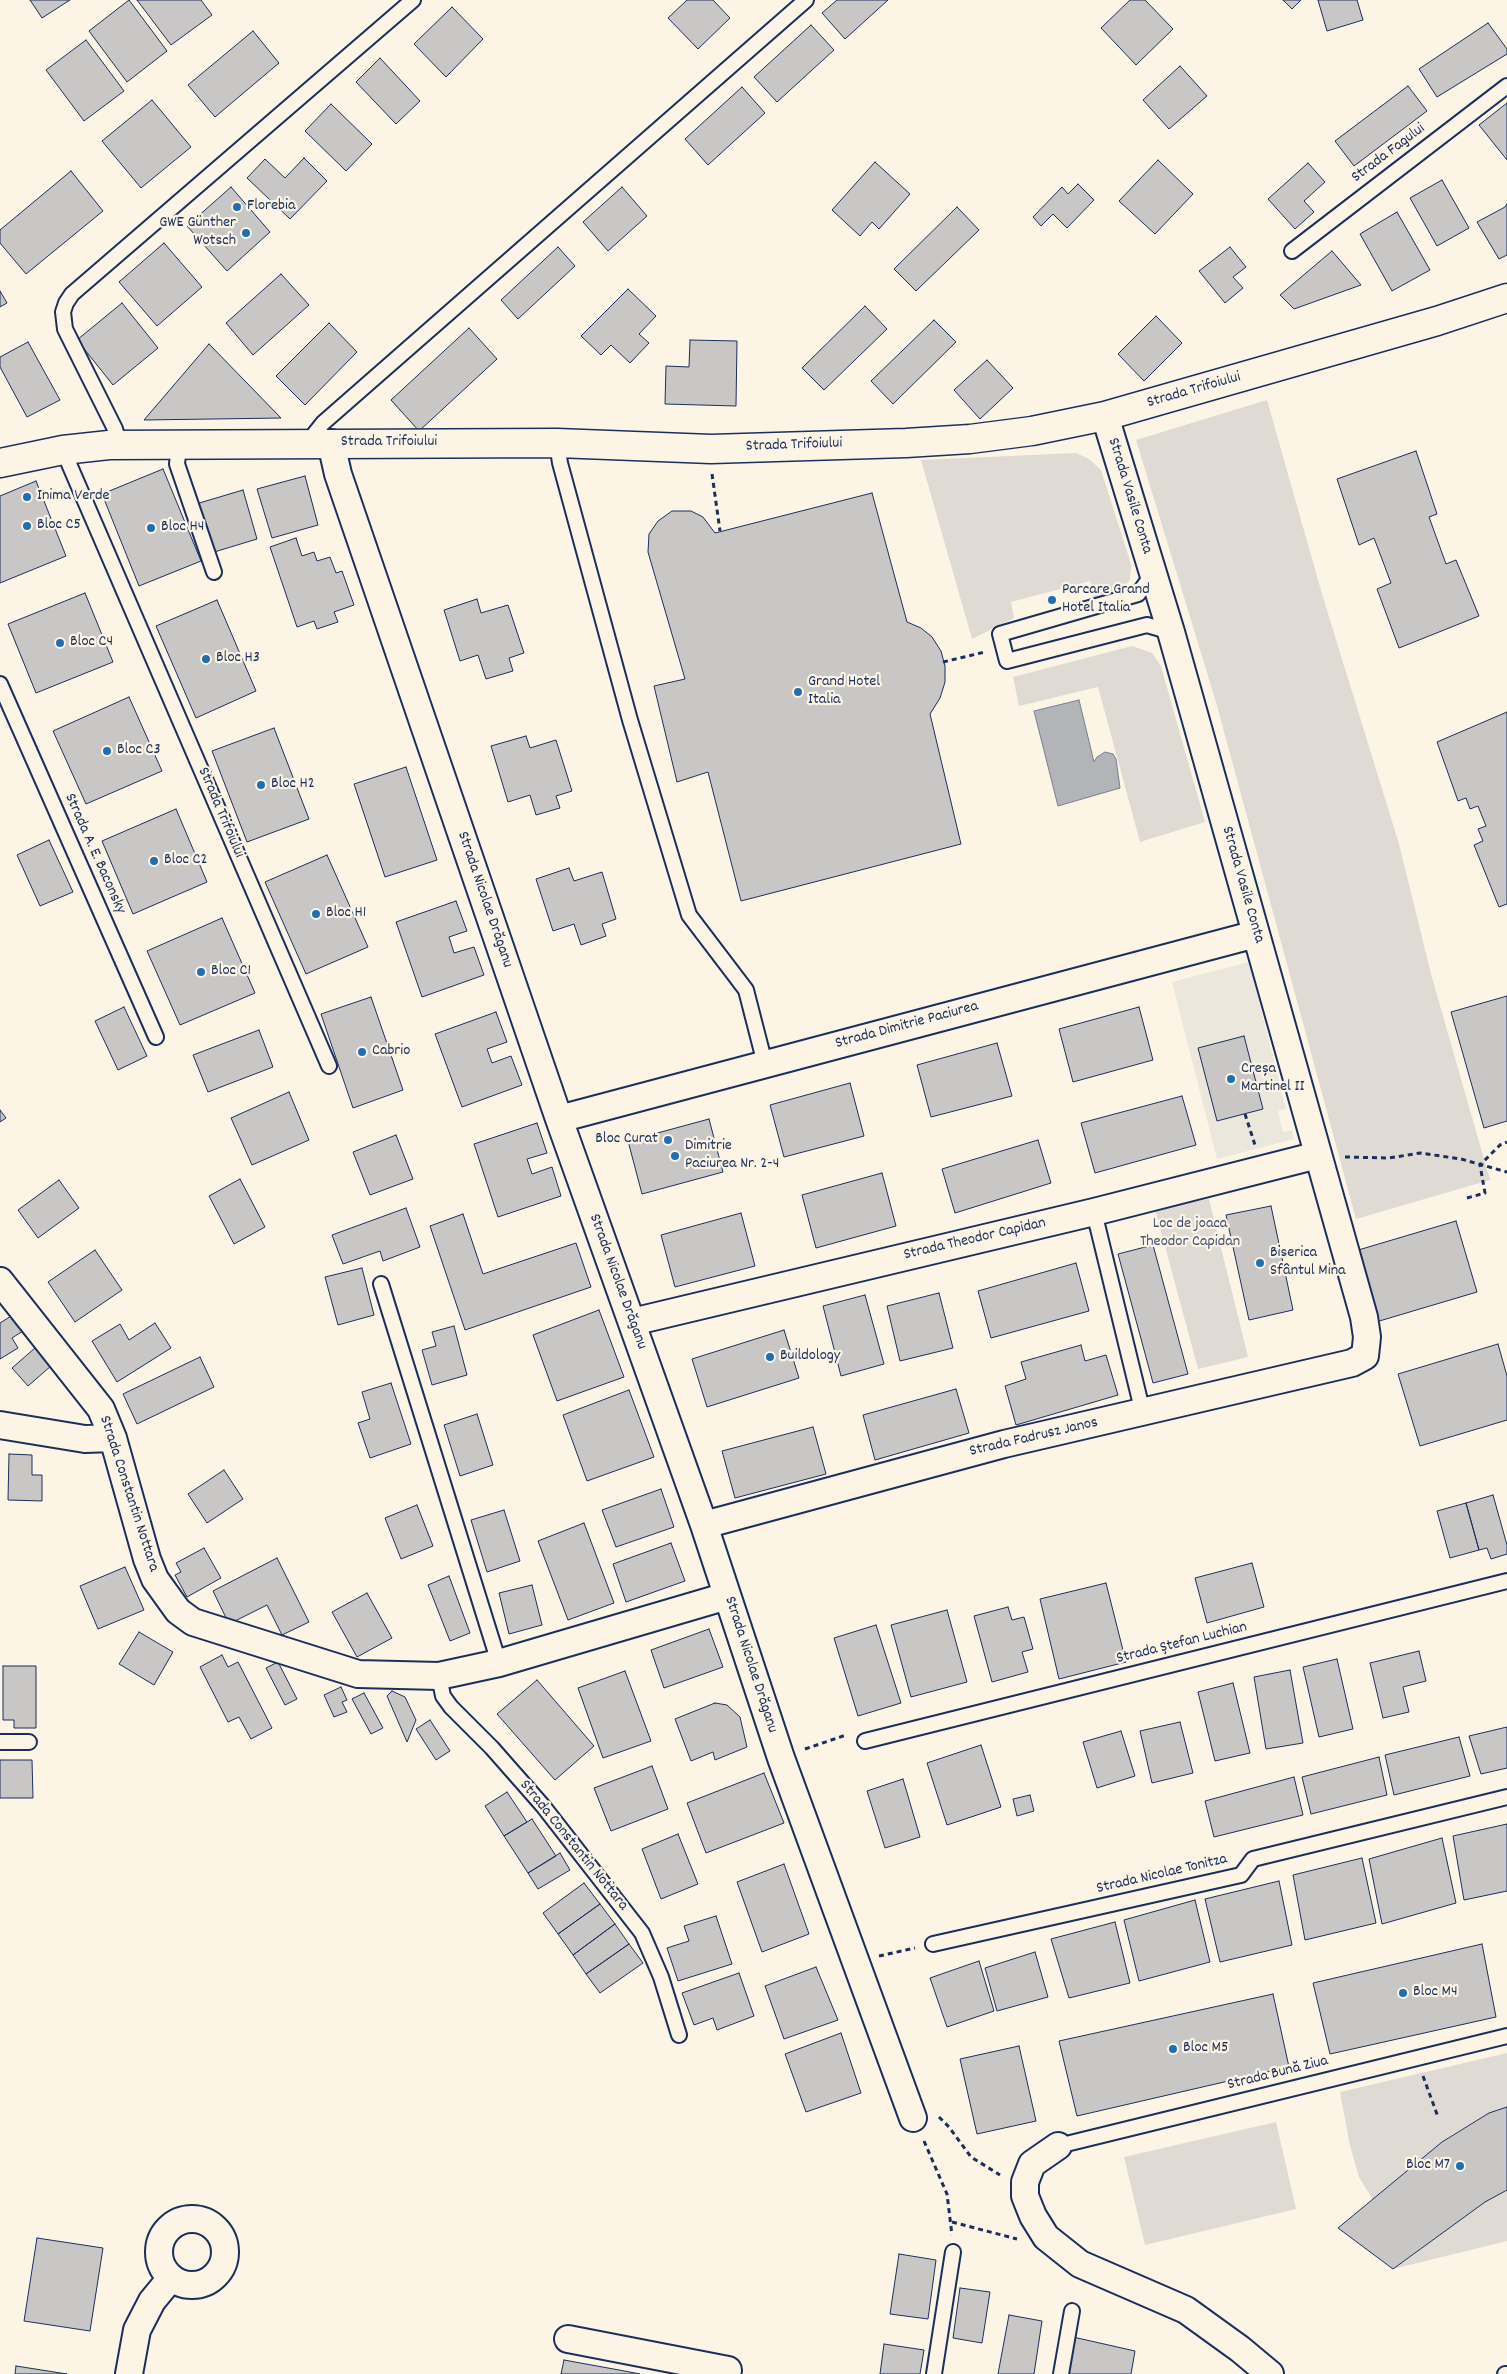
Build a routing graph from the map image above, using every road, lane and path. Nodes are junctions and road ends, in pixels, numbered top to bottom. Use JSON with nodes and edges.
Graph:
{"nodes":[{"id":1,"x":413,"y":0,"type":"edge"},
{"id":2,"x":806,"y":0,"type":"edge"},
{"id":3,"x":1507,"y":86,"type":"edge"},
{"id":4,"x":1292,"y":250,"type":"dead end"},
{"id":5,"x":1507,"y":298,"type":"edge"},
{"id":6,"x":1105,"y":416,"type":"junction"},
{"id":7,"x":322,"y":443,"type":"junction"},
{"id":8,"x":556,"y":443,"type":"junction"},
{"id":9,"x":178,"y":444,"type":"junction"},
{"id":10,"x":120,"y":445,"type":"junction"},
{"id":11,"x":711,"y":448,"type":"junction"},
{"id":12,"x":62,"y":450,"type":"junction"},
{"id":13,"x":0,"y":463,"type":"edge"},
{"id":14,"x":720,"y":531,"type":"dead end"},
{"id":15,"x":214,"y":572,"type":"dead end"},
{"id":16,"x":1153,"y":574,"type":"junction"},
{"id":17,"x":1171,"y":632,"type":"junction"},
{"id":18,"x":0,"y":684,"type":"edge"},
{"id":19,"x":1256,"y":934,"type":"junction"},
{"id":20,"x":156,"y":1037,"type":"dead end"},
{"id":21,"x":765,"y":1064,"type":"junction"},
{"id":22,"x":329,"y":1066,"type":"dead end"},
{"id":23,"x":1246,"y":1114,"type":"dead end"},
{"id":24,"x":559,"y":1120,"type":"junction"},
{"id":25,"x":1507,"y":1142,"type":"edge"},
{"id":26,"x":1318,"y":1155,"type":"junction"},
{"id":27,"x":1480,"y":1165,"type":"junction"},
{"id":28,"x":1261,"y":1170,"type":"junction"},
{"id":29,"x":1507,"y":1172,"type":"edge"},
{"id":30,"x":1467,"y":1198,"type":"dead end"},
{"id":31,"x":1094,"y":1212,"type":"junction"},
{"id":32,"x":0,"y":1281,"type":"edge"},
{"id":33,"x":381,"y":1284,"type":"dead end"},
{"id":34,"x":632,"y":1322,"type":"junction"},
{"id":35,"x":1365,"y":1356,"type":"joint"},
{"id":36,"x":1143,"y":1413,"type":"junction"},
{"id":37,"x":0,"y":1425,"type":"edge"},
{"id":38,"x":112,"y":1438,"type":"junction"},
{"id":39,"x":704,"y":1525,"type":"junction"},
{"id":40,"x":1507,"y":1581,"type":"edge"},
{"id":41,"x":727,"y":1596,"type":"junction"},
{"id":42,"x":498,"y":1663,"type":"junction"},
{"id":43,"x":439,"y":1676,"type":"junction"},
{"id":44,"x":866,"y":1741,"type":"joint"},
{"id":45,"x":0,"y":1742,"type":"edge"},
{"id":46,"x":30,"y":1742,"type":"dead end"},
{"id":47,"x":781,"y":1758,"type":"junction"},
{"id":48,"x":1507,"y":1797,"type":"edge"},
{"id":49,"x":932,"y":1944,"type":"joint"},
{"id":50,"x":855,"y":1961,"type":"junction"},
{"id":51,"x":679,"y":2035,"type":"dead end"},
{"id":52,"x":1507,"y":2036,"type":"edge"},
{"id":53,"x":1422,"y":2073,"type":"dead end"},
{"id":54,"x":925,"y":2116,"type":"junction"},
{"id":55,"x":1438,"y":2117,"type":"dead end"},
{"id":56,"x":1058,"y":2146,"type":"joint"},
{"id":57,"x":1025,"y":2182,"type":"junction"},
{"id":58,"x":952,"y":2222,"type":"junction"},
{"id":59,"x":1062,"y":2251,"type":"junction"},
{"id":60,"x":953,"y":2252,"type":"joint"},
{"id":61,"x":171,"y":2278,"type":"dead end"},
{"id":62,"x":1072,"y":2310,"type":"dead end"},
{"id":63,"x":568,"y":2339,"type":"dead end"},
{"id":64,"x":731,"y":2373,"type":"edge"},
{"id":65,"x":129,"y":2374,"type":"edge"},
{"id":66,"x":934,"y":2374,"type":"edge"},
{"id":67,"x":1061,"y":2374,"type":"edge"},
{"id":68,"x":1270,"y":2374,"type":"edge"}],
"edges":[{"from":1,"to":10,"type":"lane"},
{"from":2,"to":7,"type":"lane"},
{"from":3,"to":4,"type":"lane","name":"Strada Fagului"},
{"from":5,"to":6,"type":"street","name":"Strada Trifoiului"},
{"from":6,"to":11,"type":"street","name":"Strada Trifoiului"},
{"from":6,"to":16,"type":"street","name":"Strada Vasile Conta"},
{"from":7,"to":8,"type":"street","name":"Strada Trifoiului"},
{"from":7,"to":9,"type":"street","name":"Strada Trifoiului"},
{"from":7,"to":24,"type":"street","name":"Strada Nicolae Drăganu"},
{"from":8,"to":11,"type":"street","name":"Strada Trifoiului"},
{"from":8,"to":21,"type":"lane"},
{"from":9,"to":10,"type":"street","name":"Strada Trifoiului"},
{"from":9,"to":15,"type":"lane"},
{"from":10,"to":12,"type":"street","name":"Strada Trifoiului"},
{"from":11,"to":14,"type":"path"},
{"from":12,"to":13,"type":"street","name":"Strada Trifoiului"},
{"from":12,"to":22,"type":"lane","name":"Strada Trifoiului"},
{"from":16,"to":17,"type":"street","name":"Strada Vasile Conta"},
{"from":16,"to":17,"type":"lane"},
{"from":17,"to":19,"type":"street","name":"Strada Vasile Conta"},
{"from":18,"to":20,"type":"lane","name":"Strada A. E. Baconsky"},
{"from":19,"to":21,"type":"street","name":"Strada Dimitrie Paciurea"},
{"from":19,"to":26,"type":"street","name":"Strada Vasile Conta"},
{"from":21,"to":24,"type":"street","name":"Strada Dimitrie Paciurea"},
{"from":23,"to":28,"type":"path"},
{"from":24,"to":34,"type":"street","name":"Strada Nicolae Drăganu"},
{"from":25,"to":27,"type":"path"},
{"from":26,"to":27,"type":"path"},
{"from":26,"to":28,"type":"street","name":"Strada Theodor Capidan"},
{"from":26,"to":35,"type":"street","name":"Strada Vasile Conta"},
{"from":27,"to":29,"type":"path"},
{"from":27,"to":30,"type":"path"},
{"from":28,"to":31,"type":"street","name":"Strada Theodor Capidan"},
{"from":31,"to":34,"type":"street","name":"Strada Theodor Capidan"},
{"from":31,"to":36,"type":"lane"},
{"from":32,"to":38,"type":"street","name":"Strada Constantin Nottara"},
{"from":33,"to":42,"type":"lane"},
{"from":34,"to":39,"type":"street","name":"Strada Nicolae Drăganu"},
{"from":35,"to":36,"type":"street","name":"Strada Fadrusz Janos"},
{"from":36,"to":39,"type":"street","name":"Strada Fadrusz Janos"},
{"from":37,"to":38,"type":"street"},
{"from":38,"to":43,"type":"street","name":"Strada Constantin Nottara"},
{"from":39,"to":41,"type":"street","name":"Strada Nicolae Drăganu"},
{"from":40,"to":44,"type":"lane","name":"Strada Ștefan Luchian"},
{"from":41,"to":42,"type":"street","name":"Strada Constantin Nottara"},
{"from":41,"to":47,"type":"street","name":"Strada Nicolae Drăganu"},
{"from":42,"to":43,"type":"street","name":"Strada Constantin Nottara"},
{"from":43,"to":51,"type":"lane","name":"Strada Constantin Nottara"},
{"from":44,"to":47,"type":"path"},
{"from":45,"to":46,"type":"lane"},
{"from":47,"to":50,"type":"street","name":"Strada Nicolae Drăganu"},
{"from":48,"to":49,"type":"lane","name":"Strada Nicolae Tonitza"},
{"from":49,"to":50,"type":"path"},
{"from":50,"to":54,"type":"street","name":"Strada Nicolae Drăganu"},
{"from":52,"to":56,"type":"lane","name":"Strada Bună Ziua"},
{"from":53,"to":55,"type":"path"},
{"from":54,"to":57,"type":"path"},
{"from":54,"to":58,"type":"path"},
{"from":56,"to":57,"type":"street"},
{"from":57,"to":59,"type":"street"},
{"from":58,"to":59,"type":"path"},
{"from":58,"to":60,"type":"path"},
{"from":59,"to":68,"type":"street"},
{"from":60,"to":66,"type":"lane"},
{"from":61,"to":65,"type":"street"},
{"from":62,"to":67,"type":"lane"},
{"from":63,"to":64,"type":"street"}]}
